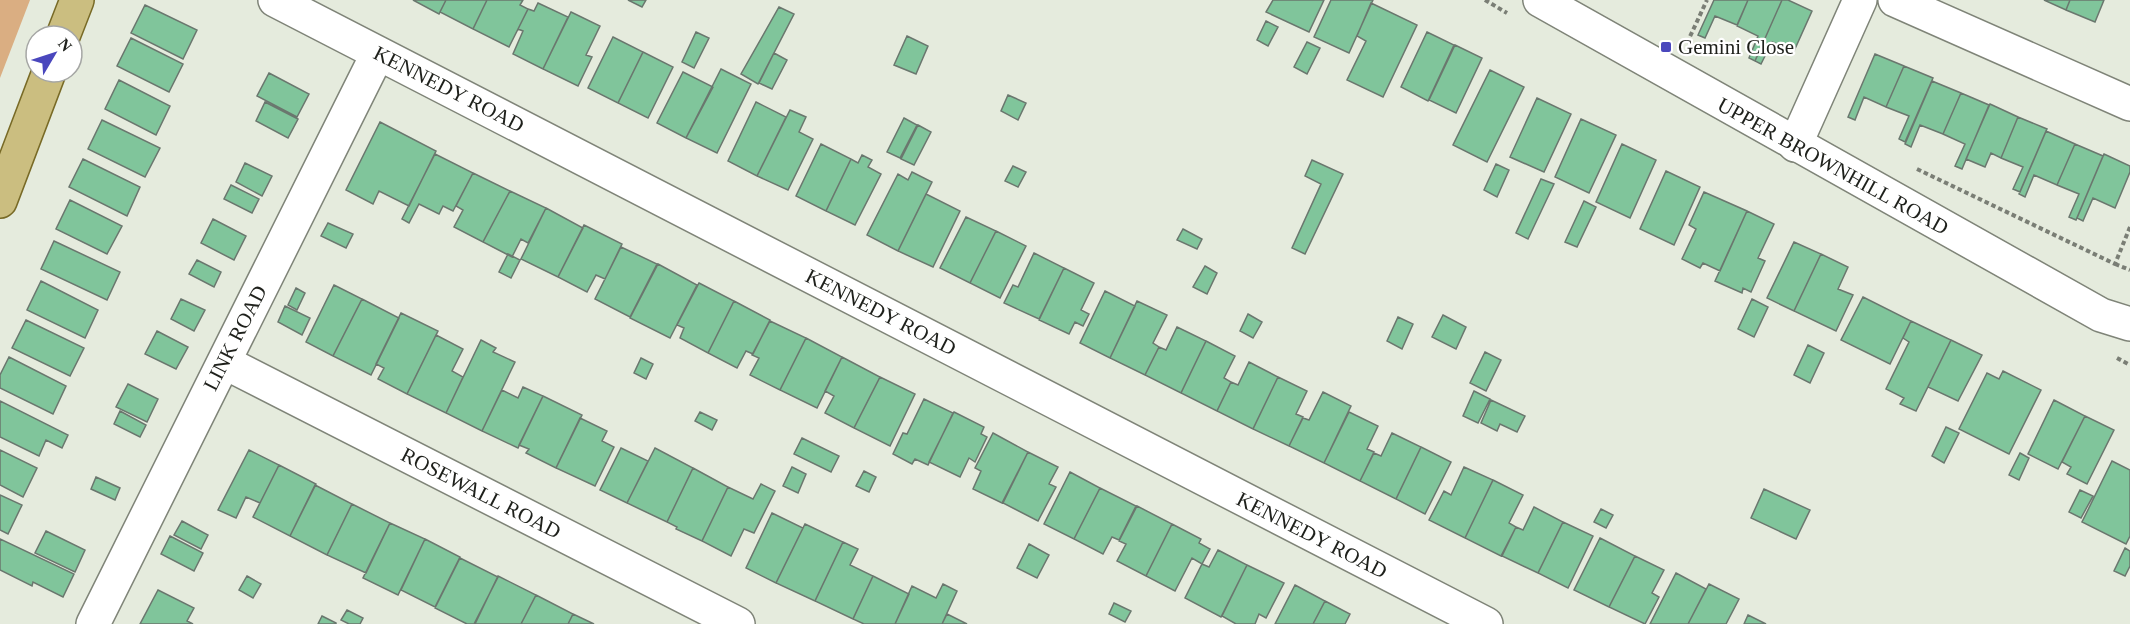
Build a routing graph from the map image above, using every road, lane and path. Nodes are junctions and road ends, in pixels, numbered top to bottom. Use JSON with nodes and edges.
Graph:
{"nodes":[{"id":1,"x":77,"y":0,"type":"edge"},
{"id":2,"x":275,"y":0,"type":"edge"},
{"id":3,"x":1540,"y":0,"type":"edge"},
{"id":4,"x":1707,"y":0,"type":"edge"},
{"id":5,"x":1860,"y":0,"type":"edge"},
{"id":6,"x":1895,"y":0,"type":"edge"},
{"id":7,"x":68,"y":24,"type":"edge"},
{"id":8,"x":1678,"y":38,"type":"dead end"},
{"id":9,"x":378,"y":52,"type":"junction"},
{"id":10,"x":44,"y":84,"type":"edge"},
{"id":11,"x":2130,"y":104,"type":"edge"},
{"id":12,"x":1795,"y":145,"type":"junction"},
{"id":13,"x":1914,"y":167,"type":"dead end"},
{"id":14,"x":0,"y":201,"type":"edge"},
{"id":15,"x":2130,"y":227,"type":"edge"},
{"id":16,"x":2115,"y":264,"type":"junction"},
{"id":17,"x":2130,"y":270,"type":"edge"},
{"id":18,"x":2130,"y":324,"type":"edge"},
{"id":19,"x":224,"y":362,"type":"junction"},
{"id":20,"x":93,"y":624,"type":"edge"},
{"id":21,"x":738,"y":624,"type":"edge"},
{"id":22,"x":1486,"y":624,"type":"edge"}],
"edges":[{"from":1,"to":7,"type":"main road"},
{"from":2,"to":9,"type":"street","name":"KENNEDY ROAD"},
{"from":3,"to":12,"type":"street","name":"UPPER BROWNHILL ROAD"},
{"from":4,"to":8,"type":"path"},
{"from":5,"to":12,"type":"street"},
{"from":6,"to":11,"type":"street"},
{"from":9,"to":19,"type":"street","name":"LINK ROAD"},
{"from":9,"to":22,"type":"street","name":"KENNEDY ROAD"},
{"from":10,"to":14,"type":"main road"},
{"from":12,"to":18,"type":"street","name":"UPPER BROWNHILL ROAD"},
{"from":13,"to":16,"type":"path"},
{"from":15,"to":16,"type":"path"},
{"from":16,"to":17,"type":"path"},
{"from":19,"to":20,"type":"street","name":"LINK ROAD"},
{"from":19,"to":21,"type":"street","name":"ROSEWALL ROAD"}]}
